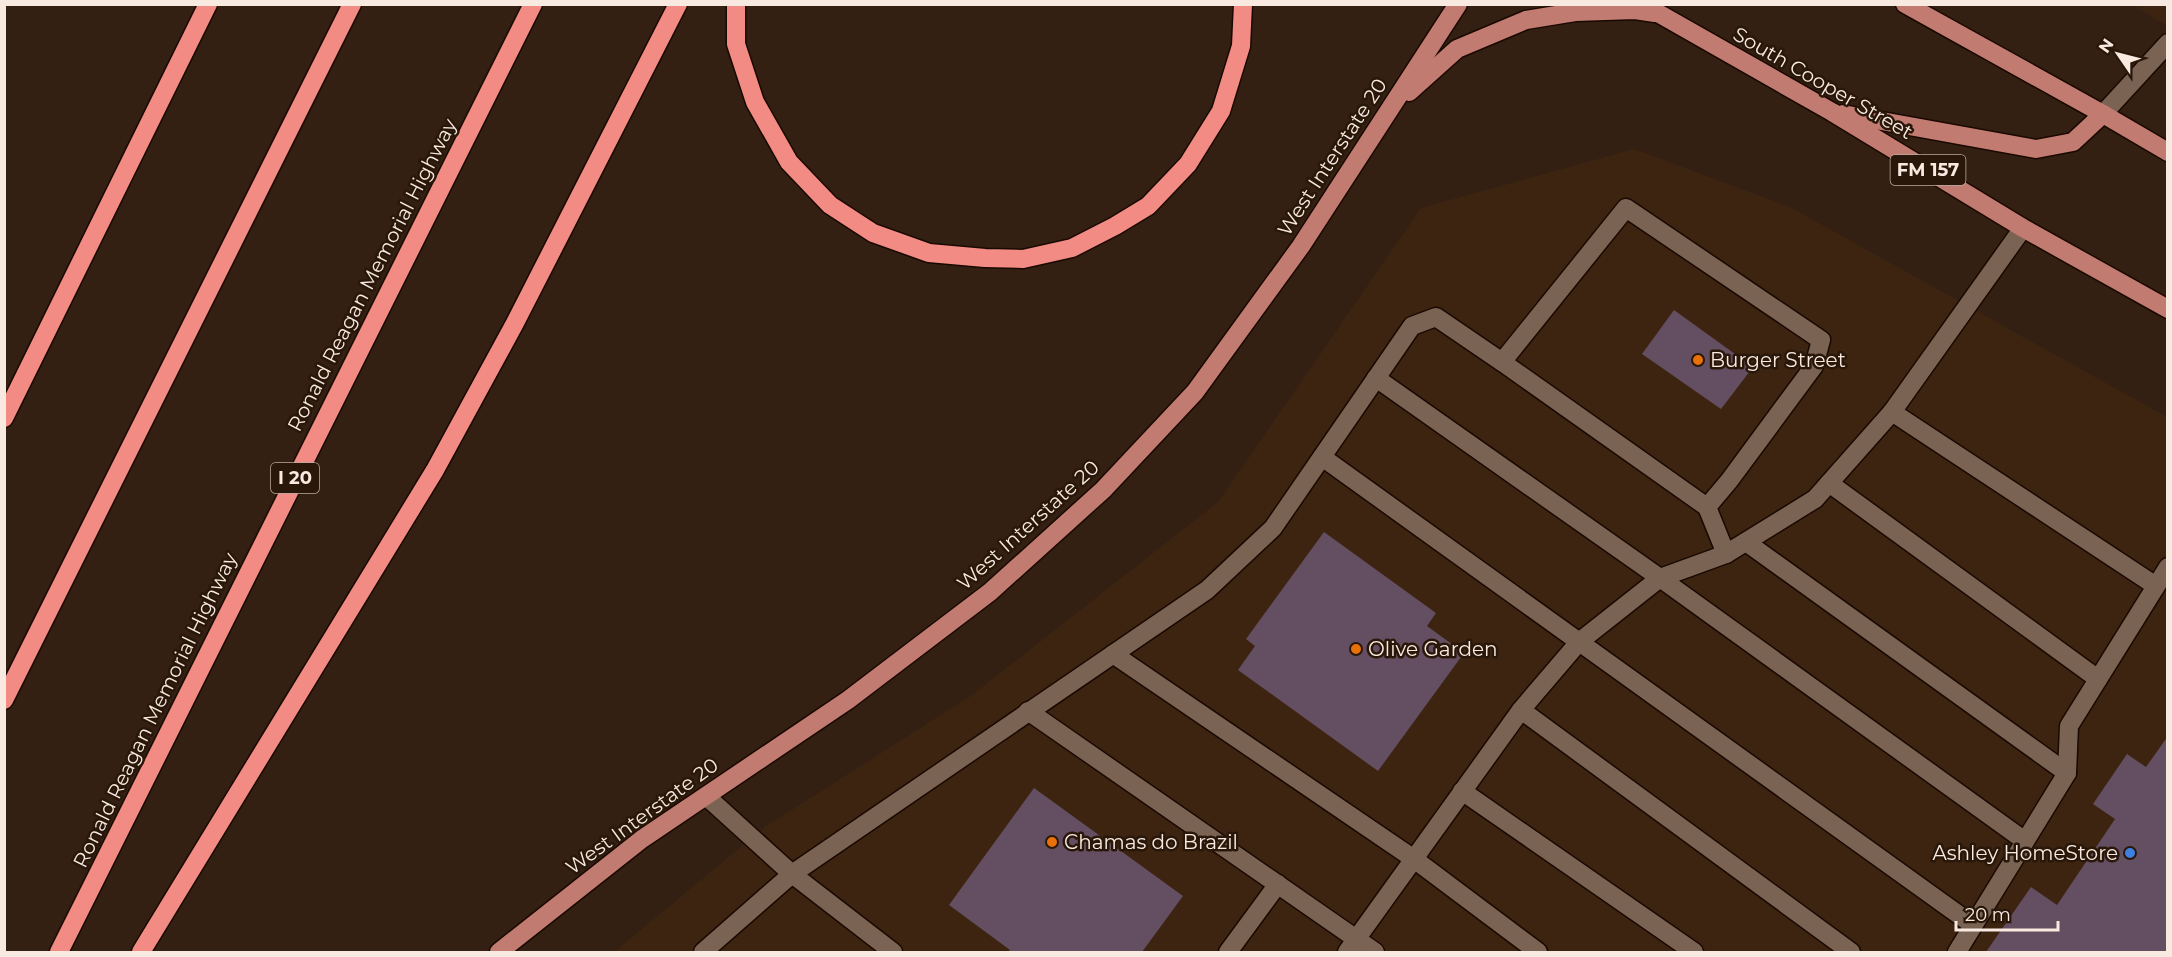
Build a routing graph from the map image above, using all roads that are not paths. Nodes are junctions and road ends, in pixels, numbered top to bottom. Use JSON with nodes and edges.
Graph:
{"nodes":[{"id":1,"x":208,"y":4,"type":"edge"},
{"id":2,"x":352,"y":4,"type":"edge"},
{"id":3,"x":533,"y":4,"type":"edge"},
{"id":4,"x":678,"y":4,"type":"edge"},
{"id":5,"x":736,"y":4,"type":"edge"},
{"id":6,"x":1243,"y":4,"type":"edge"},
{"id":7,"x":1458,"y":4,"type":"edge"},
{"id":8,"x":1905,"y":4,"type":"edge"},
{"id":9,"x":1650,"y":9,"type":"edge"},
{"id":10,"x":2168,"y":43,"type":"edge"},
{"id":11,"x":1392,"y":107,"type":"junction"},
{"id":12,"x":1832,"y":112,"type":"junction"},
{"id":13,"x":2103,"y":114,"type":"junction"},
{"id":14,"x":2168,"y":152,"type":"edge"},
{"id":15,"x":2023,"y":228,"type":"junction"},
{"id":16,"x":2168,"y":309,"type":"edge"},
{"id":17,"x":1502,"y":362,"type":"junction"},
{"id":18,"x":1376,"y":378,"type":"junction"},
{"id":19,"x":1892,"y":412,"type":"junction"},
{"id":20,"x":4,"y":418,"type":"edge"},
{"id":21,"x":1322,"y":457,"type":"junction"},
{"id":22,"x":1829,"y":483,"type":"junction"},
{"id":23,"x":1707,"y":507,"type":"junction"},
{"id":24,"x":1746,"y":542,"type":"junction"},
{"id":25,"x":1726,"y":554,"type":"junction"},
{"id":26,"x":2168,"y":567,"type":"edge"},
{"id":27,"x":1660,"y":578,"type":"junction"},
{"id":28,"x":2156,"y":586,"type":"junction"},
{"id":29,"x":1579,"y":642,"type":"junction"},
{"id":30,"x":1113,"y":654,"type":"junction"},
{"id":31,"x":2098,"y":679,"type":"junction"},
{"id":32,"x":4,"y":700,"type":"edge"},
{"id":33,"x":1521,"y":710,"type":"junction"},
{"id":34,"x":1028,"y":711,"type":"junction"},
{"id":35,"x":2067,"y":773,"type":"junction"},
{"id":36,"x":1462,"y":792,"type":"junction"},
{"id":37,"x":706,"y":796,"type":"junction"},
{"id":38,"x":2025,"y":841,"type":"junction"},
{"id":39,"x":1414,"y":859,"type":"junction"},
{"id":40,"x":792,"y":874,"type":"junction"},
{"id":41,"x":1278,"y":884,"type":"junction"},
{"id":42,"x":1973,"y":925,"type":"junction"},
{"id":43,"x":1353,"y":946,"type":"edge"},
{"id":44,"x":59,"y":952,"type":"edge"},
{"id":45,"x":141,"y":952,"type":"edge"},
{"id":46,"x":499,"y":952,"type":"edge"},
{"id":47,"x":703,"y":952,"type":"edge"},
{"id":48,"x":893,"y":952,"type":"edge"},
{"id":49,"x":1228,"y":952,"type":"edge"},
{"id":50,"x":1376,"y":952,"type":"edge"},
{"id":51,"x":1538,"y":952,"type":"edge"},
{"id":52,"x":1694,"y":952,"type":"edge"},
{"id":53,"x":1851,"y":952,"type":"edge"},
{"id":54,"x":1957,"y":952,"type":"edge"}],
"edges":[{"from":1,"to":20,"type":"highway"},
{"from":2,"to":32,"type":"highway"},
{"from":3,"to":44,"type":"highway","name":"Ronald Reagan Memorial Highway","number":"I 20"},
{"from":4,"to":45,"type":"highway"},
{"from":5,"to":6,"type":"highway"},
{"from":7,"to":11,"type":"main road","name":"West Interstate 20"},
{"from":8,"to":13,"type":"main road"},
{"from":9,"to":11,"type":"main road"},
{"from":9,"to":12,"type":"main road","name":"South Cooper Street","number":"FM 157"},
{"from":10,"to":13,"type":"street"},
{"from":11,"to":37,"type":"main road","name":"West Interstate 20"},
{"from":12,"to":13,"type":"main road"},
{"from":12,"to":15,"type":"main road","name":"South Cooper Street","number":"FM 157"},
{"from":13,"to":14,"type":"main road"},
{"from":15,"to":16,"type":"main road","name":"South Cooper Street","number":"FM 157"},
{"from":15,"to":19,"type":"street"},
{"from":17,"to":18,"type":"street"},
{"from":17,"to":23,"type":"street"},
{"from":17,"to":23,"type":"street"},
{"from":18,"to":21,"type":"street"},
{"from":18,"to":27,"type":"street"},
{"from":19,"to":22,"type":"street"},
{"from":19,"to":28,"type":"street"},
{"from":21,"to":29,"type":"street"},
{"from":21,"to":30,"type":"street"},
{"from":22,"to":24,"type":"street"},
{"from":22,"to":31,"type":"street"},
{"from":23,"to":25,"type":"street"},
{"from":24,"to":25,"type":"street"},
{"from":24,"to":35,"type":"street"},
{"from":25,"to":27,"type":"street"},
{"from":26,"to":28,"type":"street"},
{"from":27,"to":29,"type":"street"},
{"from":27,"to":38,"type":"street"},
{"from":28,"to":31,"type":"street"},
{"from":29,"to":33,"type":"street"},
{"from":29,"to":42,"type":"street"},
{"from":30,"to":34,"type":"street"},
{"from":30,"to":39,"type":"street"},
{"from":31,"to":35,"type":"street"},
{"from":33,"to":36,"type":"street"},
{"from":33,"to":53,"type":"street"},
{"from":34,"to":40,"type":"street"},
{"from":34,"to":41,"type":"street"},
{"from":35,"to":38,"type":"street"},
{"from":36,"to":39,"type":"street"},
{"from":36,"to":52,"type":"street"},
{"from":37,"to":40,"type":"street"},
{"from":37,"to":46,"type":"main road","name":"West Interstate 20"},
{"from":38,"to":42,"type":"street"},
{"from":39,"to":43,"type":"street"},
{"from":39,"to":51,"type":"street"},
{"from":40,"to":47,"type":"street"},
{"from":40,"to":48,"type":"street"},
{"from":41,"to":43,"type":"street"},
{"from":41,"to":49,"type":"street"},
{"from":42,"to":54,"type":"street"},
{"from":43,"to":50,"type":"street"}]}
